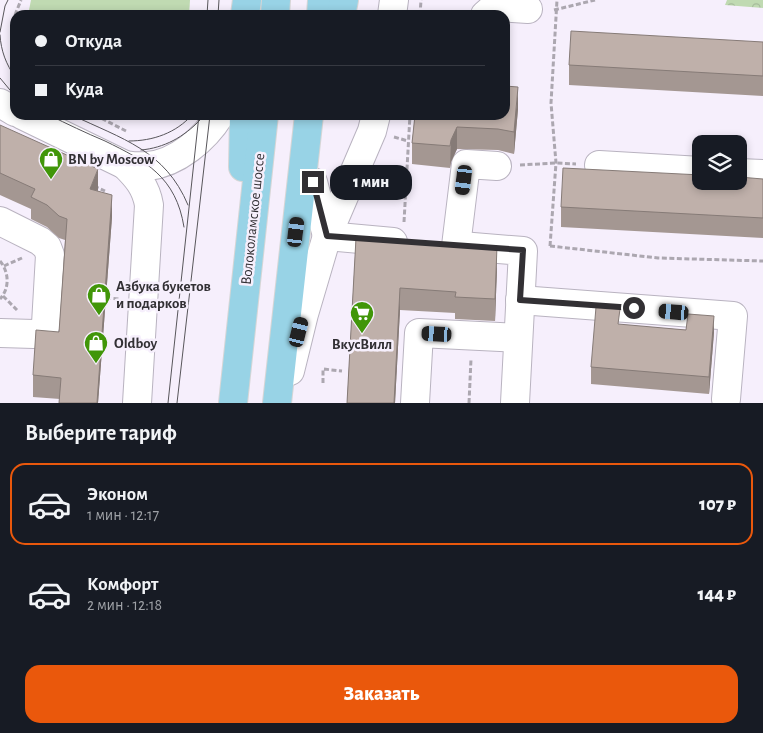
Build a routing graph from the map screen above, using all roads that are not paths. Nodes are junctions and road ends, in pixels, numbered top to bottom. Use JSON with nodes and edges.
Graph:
{"nodes":[{"id":1,"x":528,"y":9,"type":"road end"},
{"id":2,"x":491,"y":10,"type":"edge"},
{"id":3,"x":34,"y":120,"type":"edge"},
{"id":4,"x":216,"y":120,"type":"edge"},
{"id":5,"x":244,"y":120,"type":"edge"},
{"id":6,"x":263,"y":120,"type":"edge"},
{"id":7,"x":308,"y":120,"type":"edge"},
{"id":8,"x":323,"y":120,"type":"edge"},
{"id":9,"x":375,"y":120,"type":"edge"},
{"id":10,"x":124,"y":165,"type":"junction"},
{"id":11,"x":599,"y":165,"type":"road end"},
{"id":12,"x":497,"y":166,"type":"road end"},
{"id":13,"x":692,"y":170,"type":"edge"},
{"id":14,"x":747,"y":173,"type":"edge"},
{"id":15,"x":763,"y":174,"type":"edge"},
{"id":16,"x":313,"y":182,"type":"junction"},
{"id":17,"x":0,"y":221,"type":"edge"},
{"id":18,"x":327,"y":236,"type":"junction"},
{"id":19,"x":456,"y":246,"type":"junction"},
{"id":20,"x":293,"y":252,"type":"junction"},
{"id":21,"x":520,"y":300,"type":"junction"},
{"id":22,"x":242,"y":323,"type":"junction"},
{"id":23,"x":0,"y":333,"type":"edge"},
{"id":24,"x":518,"y":338,"type":"junction"},
{"id":25,"x":726,"y":399,"type":"dead end"},
{"id":26,"x":137,"y":403,"type":"edge"},
{"id":27,"x":232,"y":403,"type":"edge"},
{"id":28,"x":277,"y":403,"type":"edge"},
{"id":29,"x":282,"y":403,"type":"edge"},
{"id":30,"x":415,"y":403,"type":"edge"},
{"id":31,"x":515,"y":403,"type":"edge"}],
"edges":[{"from":1,"to":2,"type":"street"},
{"from":3,"to":10,"type":"street"},
{"from":4,"to":10,"type":"street"},
{"from":5,"to":22,"type":"main road","name":"Волоколамское шоссе"},
{"from":6,"to":22,"type":"main road","name":"Волоколамское шоссе"},
{"from":7,"to":20,"type":"main road"},
{"from":8,"to":16,"type":"main road"},
{"from":9,"to":18,"type":"street"},
{"from":10,"to":26,"type":"street"},
{"from":11,"to":13,"type":"street"},
{"from":12,"to":19,"type":"street"},
{"from":14,"to":15,"type":"street"},
{"from":16,"to":18,"type":"street"},
{"from":16,"to":20,"type":"main road"},
{"from":17,"to":23,"type":"street"},
{"from":18,"to":19,"type":"street"},
{"from":18,"to":29,"type":"street"},
{"from":19,"to":21,"type":"street"},
{"from":20,"to":28,"type":"main road"},
{"from":21,"to":24,"type":"street"},
{"from":21,"to":25,"type":"street"},
{"from":22,"to":27,"type":"main road","name":"Волоколамское шоссе"},
{"from":24,"to":30,"type":"street"},
{"from":24,"to":31,"type":"street"}]}
